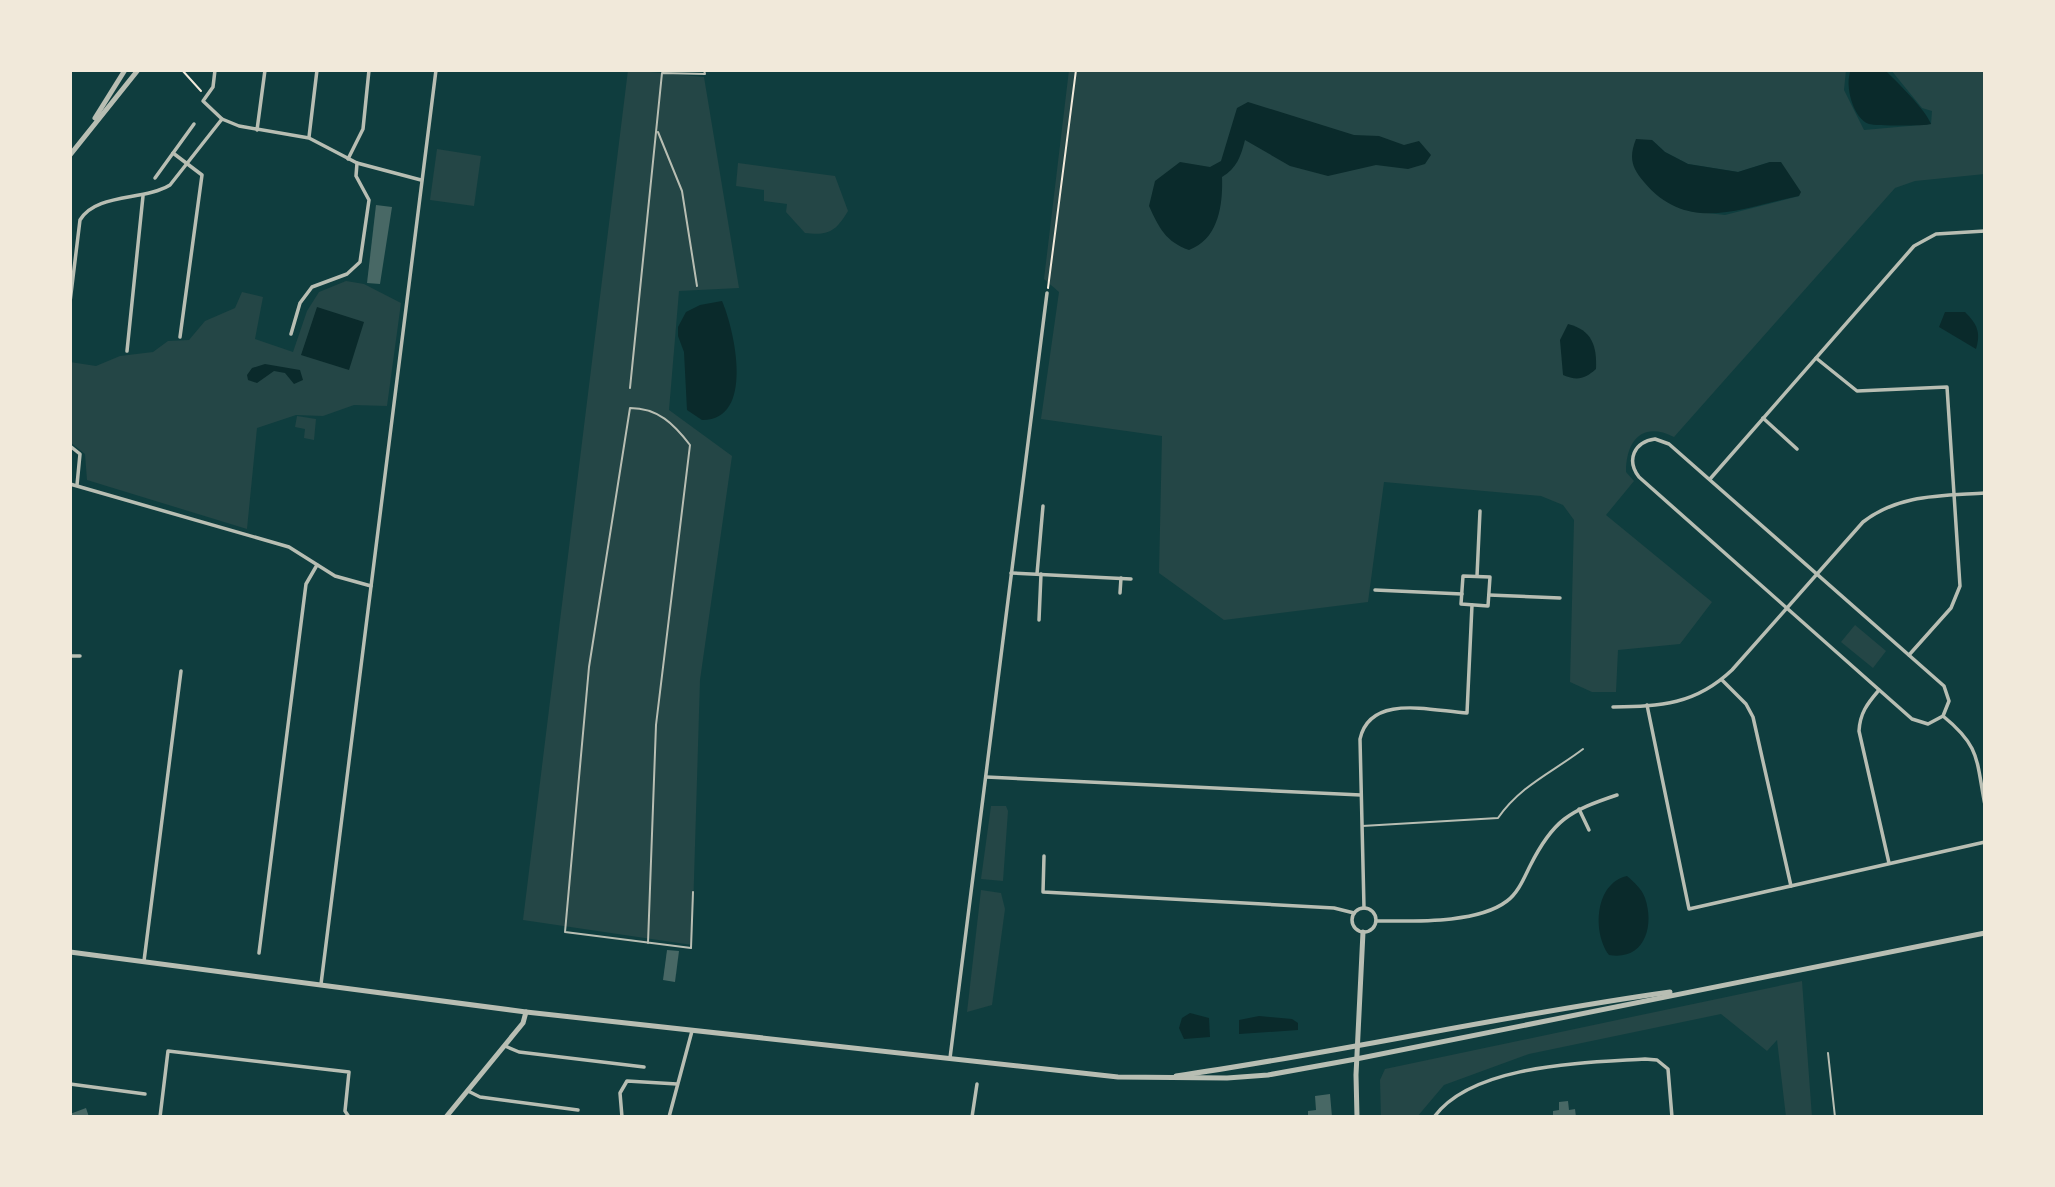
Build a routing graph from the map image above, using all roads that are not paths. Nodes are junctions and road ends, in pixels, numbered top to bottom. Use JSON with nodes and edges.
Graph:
{"nodes":[{"id":1,"x":125,"y":70,"type":"edge"},
{"id":2,"x":138,"y":70,"type":"edge"},
{"id":3,"x":215,"y":70,"type":"edge"},
{"id":4,"x":265,"y":70,"type":"edge"},
{"id":5,"x":317,"y":70,"type":"edge"},
{"id":6,"x":369,"y":70,"type":"edge"},
{"id":7,"x":436,"y":70,"type":"edge"},
{"id":8,"x":704,"y":70,"type":"edge"},
{"id":9,"x":222,"y":119,"type":"junction"},
{"id":10,"x":92,"y":124,"type":"junction"},
{"id":11,"x":194,"y":124,"type":"dead end"},
{"id":12,"x":257,"y":130,"type":"junction"},
{"id":13,"x":657,"y":130,"type":"junction"},
{"id":14,"x":309,"y":138,"type":"junction"},
{"id":15,"x":173,"y":153,"type":"junction"},
{"id":16,"x":70,"y":155,"type":"edge"},
{"id":17,"x":348,"y":159,"type":"junction"},
{"id":18,"x":187,"y":163,"type":"junction"},
{"id":19,"x":356,"y":163,"type":"junction"},
{"id":20,"x":155,"y":178,"type":"dead end"},
{"id":21,"x":421,"y":180,"type":"junction"},
{"id":22,"x":143,"y":196,"type":"junction"},
{"id":23,"x":1985,"y":231,"type":"edge"},
{"id":24,"x":697,"y":286,"type":"dead end"},
{"id":25,"x":1047,"y":293,"type":"road end"},
{"id":26,"x":70,"y":302,"type":"edge"},
{"id":27,"x":290,"y":334,"type":"dead end"},
{"id":28,"x":180,"y":337,"type":"dead end"},
{"id":29,"x":127,"y":351,"type":"dead end"},
{"id":30,"x":1816,"y":358,"type":"junction"},
{"id":31,"x":630,"y":388,"type":"dead end"},
{"id":32,"x":1763,"y":418,"type":"junction"},
{"id":33,"x":70,"y":446,"type":"edge"},
{"id":34,"x":1797,"y":449,"type":"dead end"},
{"id":35,"x":1710,"y":479,"type":"junction"},
{"id":36,"x":70,"y":484,"type":"edge"},
{"id":37,"x":77,"y":485,"type":"junction"},
{"id":38,"x":1985,"y":493,"type":"edge"},
{"id":39,"x":1954,"y":495,"type":"junction"},
{"id":40,"x":1043,"y":506,"type":"dead end"},
{"id":41,"x":1480,"y":511,"type":"dead end"},
{"id":42,"x":317,"y":565,"type":"junction"},
{"id":43,"x":1011,"y":573,"type":"junction"},
{"id":44,"x":1039,"y":574,"type":"junction"},
{"id":45,"x":1816,"y":574,"type":"junction"},
{"id":46,"x":1477,"y":576,"type":"junction"},
{"id":47,"x":1121,"y":578,"type":"junction"},
{"id":48,"x":1131,"y":579,"type":"dead end"},
{"id":49,"x":372,"y":586,"type":"junction"},
{"id":50,"x":1375,"y":590,"type":"dead end"},
{"id":51,"x":1120,"y":593,"type":"dead end"},
{"id":52,"x":1462,"y":594,"type":"junction"},
{"id":53,"x":1489,"y":595,"type":"junction"},
{"id":54,"x":1560,"y":598,"type":"dead end"},
{"id":55,"x":1472,"y":605,"type":"junction"},
{"id":56,"x":1787,"y":608,"type":"junction"},
{"id":57,"x":1039,"y":620,"type":"dead end"},
{"id":58,"x":1909,"y":655,"type":"junction"},
{"id":59,"x":70,"y":656,"type":"edge"},
{"id":60,"x":80,"y":656,"type":"dead end"},
{"id":61,"x":181,"y":671,"type":"dead end"},
{"id":62,"x":1722,"y":680,"type":"junction"},
{"id":63,"x":1879,"y":690,"type":"junction"},
{"id":64,"x":1647,"y":705,"type":"junction"},
{"id":65,"x":1613,"y":706,"type":"dead end"},
{"id":66,"x":1943,"y":716,"type":"junction"},
{"id":67,"x":1583,"y":749,"type":"dead end"},
{"id":68,"x":986,"y":777,"type":"junction"},
{"id":69,"x":1361,"y":795,"type":"junction"},
{"id":70,"x":1618,"y":795,"type":"dead end"},
{"id":71,"x":1985,"y":805,"type":"edge"},
{"id":72,"x":1579,"y":809,"type":"junction"},
{"id":73,"x":1362,"y":826,"type":"junction"},
{"id":74,"x":1589,"y":830,"type":"dead end"},
{"id":75,"x":1985,"y":842,"type":"edge"},
{"id":76,"x":1044,"y":856,"type":"dead end"},
{"id":77,"x":1889,"y":863,"type":"junction"},
{"id":78,"x":1791,"y":886,"type":"junction"},
{"id":79,"x":693,"y":892,"type":"dead end"},
{"id":80,"x":1364,"y":908,"type":"junction"},
{"id":81,"x":1354,"y":914,"type":"junction"},
{"id":82,"x":1376,"y":921,"type":"junction"},
{"id":83,"x":1363,"y":932,"type":"junction"},
{"id":84,"x":1985,"y":933,"type":"edge"},
{"id":85,"x":648,"y":943,"type":"junction"},
{"id":86,"x":70,"y":952,"type":"edge"},
{"id":87,"x":259,"y":953,"type":"dead end"},
{"id":88,"x":144,"y":961,"type":"junction"},
{"id":89,"x":321,"y":984,"type":"junction"},
{"id":90,"x":1712,"y":986,"type":"junction"},
{"id":91,"x":526,"y":1012,"type":"junction"},
{"id":92,"x":693,"y":1029,"type":"junction"},
{"id":93,"x":504,"y":1046,"type":"junction"},
{"id":94,"x":1357,"y":1046,"type":"junction"},
{"id":95,"x":1828,"y":1053,"type":"dead end"},
{"id":96,"x":950,"y":1058,"type":"junction"},
{"id":97,"x":1356,"y":1059,"type":"junction"},
{"id":98,"x":644,"y":1067,"type":"dead end"},
{"id":99,"x":1157,"y":1079,"type":"junction"},
{"id":100,"x":70,"y":1084,"type":"edge"},
{"id":101,"x":677,"y":1084,"type":"junction"},
{"id":102,"x":977,"y":1084,"type":"dead end"},
{"id":103,"x":468,"y":1091,"type":"junction"},
{"id":104,"x":145,"y":1094,"type":"dead end"},
{"id":105,"x":578,"y":1110,"type":"dead end"},
{"id":106,"x":160,"y":1117,"type":"edge"},
{"id":107,"x":349,"y":1117,"type":"edge"},
{"id":108,"x":446,"y":1117,"type":"edge"},
{"id":109,"x":622,"y":1117,"type":"edge"},
{"id":110,"x":669,"y":1117,"type":"edge"},
{"id":111,"x":972,"y":1117,"type":"edge"},
{"id":112,"x":1357,"y":1117,"type":"edge"},
{"id":113,"x":1434,"y":1117,"type":"edge"},
{"id":114,"x":1672,"y":1117,"type":"edge"},
{"id":115,"x":1835,"y":1117,"type":"edge"}],
"edges":[{"from":1,"to":10,"type":"street"},
{"from":2,"to":10,"type":"street"},
{"from":3,"to":9,"type":"street"},
{"from":4,"to":12,"type":"street"},
{"from":5,"to":14,"type":"street"},
{"from":6,"to":17,"type":"street"},
{"from":7,"to":21,"type":"street"},
{"from":8,"to":13,"type":"lane"},
{"from":9,"to":12,"type":"street"},
{"from":9,"to":18,"type":"street"},
{"from":10,"to":16,"type":"street"},
{"from":11,"to":15,"type":"street"},
{"from":12,"to":14,"type":"street"},
{"from":13,"to":24,"type":"lane"},
{"from":13,"to":31,"type":"lane"},
{"from":14,"to":17,"type":"street"},
{"from":15,"to":18,"type":"street"},
{"from":15,"to":20,"type":"street"},
{"from":17,"to":19,"type":"street"},
{"from":18,"to":22,"type":"street"},
{"from":18,"to":28,"type":"street"},
{"from":19,"to":21,"type":"street"},
{"from":19,"to":27,"type":"street"},
{"from":21,"to":49,"type":"street"},
{"from":22,"to":26,"type":"street"},
{"from":22,"to":29,"type":"street"},
{"from":23,"to":30,"type":"street"},
{"from":25,"to":43,"type":"street"},
{"from":30,"to":32,"type":"street"},
{"from":30,"to":39,"type":"street"},
{"from":32,"to":34,"type":"street"},
{"from":32,"to":35,"type":"street"},
{"from":33,"to":37,"type":"street"},
{"from":35,"to":45,"type":"street"},
{"from":35,"to":56,"type":"street"},
{"from":36,"to":37,"type":"street"},
{"from":37,"to":42,"type":"street"},
{"from":38,"to":39,"type":"street"},
{"from":39,"to":45,"type":"street"},
{"from":39,"to":58,"type":"street"},
{"from":40,"to":44,"type":"street"},
{"from":41,"to":46,"type":"street"},
{"from":42,"to":49,"type":"street"},
{"from":42,"to":87,"type":"street"},
{"from":43,"to":44,"type":"street"},
{"from":43,"to":68,"type":"street"},
{"from":44,"to":47,"type":"street"},
{"from":44,"to":57,"type":"street"},
{"from":45,"to":56,"type":"street"},
{"from":45,"to":58,"type":"street"},
{"from":46,"to":52,"type":"street"},
{"from":46,"to":53,"type":"street"},
{"from":47,"to":48,"type":"street"},
{"from":47,"to":51,"type":"street"},
{"from":49,"to":89,"type":"street"},
{"from":50,"to":52,"type":"street"},
{"from":52,"to":55,"type":"street"},
{"from":53,"to":54,"type":"street"},
{"from":53,"to":55,"type":"street"},
{"from":55,"to":69,"type":"street"},
{"from":56,"to":62,"type":"street"},
{"from":56,"to":63,"type":"street"},
{"from":58,"to":66,"type":"street"},
{"from":59,"to":60,"type":"street"},
{"from":61,"to":88,"type":"street"},
{"from":62,"to":64,"type":"street"},
{"from":62,"to":78,"type":"street"},
{"from":63,"to":66,"type":"street"},
{"from":63,"to":77,"type":"street"},
{"from":64,"to":65,"type":"street"},
{"from":64,"to":78,"type":"street"},
{"from":66,"to":71,"type":"street"},
{"from":67,"to":73,"type":"lane"},
{"from":68,"to":69,"type":"street"},
{"from":68,"to":96,"type":"street"},
{"from":69,"to":73,"type":"street"},
{"from":70,"to":72,"type":"street"},
{"from":72,"to":74,"type":"street"},
{"from":72,"to":82,"type":"street"},
{"from":73,"to":80,"type":"street"},
{"from":75,"to":77,"type":"street"},
{"from":76,"to":81,"type":"street"},
{"from":77,"to":78,"type":"street"},
{"from":79,"to":85,"type":"lane"},
{"from":80,"to":81,"type":"street"},
{"from":80,"to":82,"type":"street"},
{"from":81,"to":83,"type":"street"},
{"from":82,"to":83,"type":"street"},
{"from":83,"to":94,"type":"street"},
{"from":84,"to":90,"type":"street"},
{"from":85,"to":85,"type":"lane"},
{"from":86,"to":88,"type":"street"},
{"from":88,"to":89,"type":"street"},
{"from":89,"to":91,"type":"street"},
{"from":90,"to":94,"type":"street"},
{"from":90,"to":97,"type":"street"},
{"from":91,"to":92,"type":"street"},
{"from":91,"to":93,"type":"street"},
{"from":92,"to":96,"type":"street"},
{"from":92,"to":101,"type":"street"},
{"from":93,"to":98,"type":"street"},
{"from":93,"to":103,"type":"street"},
{"from":94,"to":97,"type":"street"},
{"from":94,"to":99,"type":"street"},
{"from":95,"to":115,"type":"lane"},
{"from":96,"to":99,"type":"street"},
{"from":97,"to":99,"type":"street"},
{"from":97,"to":112,"type":"street"},
{"from":100,"to":104,"type":"street"},
{"from":101,"to":109,"type":"street"},
{"from":101,"to":110,"type":"street"},
{"from":102,"to":111,"type":"street"},
{"from":103,"to":105,"type":"street"},
{"from":103,"to":108,"type":"street"},
{"from":106,"to":107,"type":"street"},
{"from":113,"to":114,"type":"street"}]}
